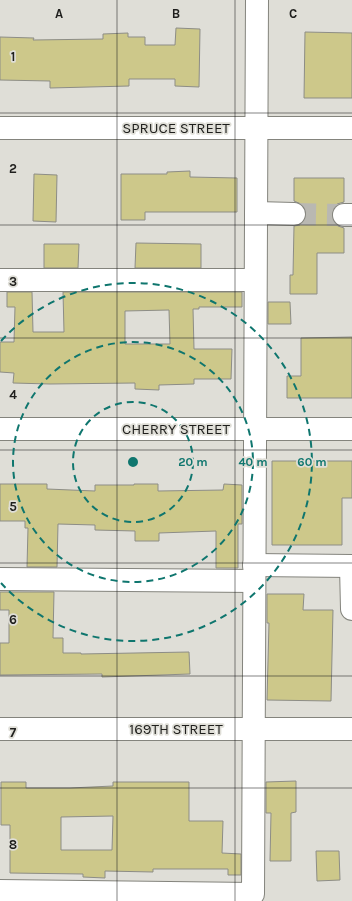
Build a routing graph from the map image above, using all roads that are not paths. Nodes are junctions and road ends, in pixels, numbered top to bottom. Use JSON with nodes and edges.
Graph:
{"nodes":[{"id":1,"x":257,"y":0,"type":"edge"},
{"id":2,"x":0,"y":128,"type":"edge"},
{"id":3,"x":256,"y":128,"type":"junction"},
{"id":4,"x":352,"y":128,"type":"edge"},
{"id":5,"x":256,"y":213,"type":"junction"},
{"id":6,"x":294,"y":214,"type":"tunnel mouth"},
{"id":7,"x":0,"y":280,"type":"edge"},
{"id":8,"x":256,"y":280,"type":"junction"},
{"id":9,"x":0,"y":429,"type":"edge"},
{"id":10,"x":255,"y":429,"type":"junction"},
{"id":11,"x":352,"y":429,"type":"edge"},
{"id":12,"x":352,"y":566,"type":"edge"},
{"id":13,"x":254,"y":573,"type":"junction"},
{"id":14,"x":0,"y":579,"type":"edge"},
{"id":15,"x":352,"y":609,"type":"edge"},
{"id":16,"x":0,"y":729,"type":"edge"},
{"id":17,"x":254,"y":730,"type":"junction"},
{"id":18,"x":352,"y":730,"type":"edge"},
{"id":19,"x":0,"y":891,"type":"edge"}],
"edges":[{"from":1,"to":3,"type":"street"},
{"from":2,"to":3,"type":"street","name":"SPRUCE STREET"},
{"from":3,"to":4,"type":"street","name":"SPRUCE STREET"},
{"from":3,"to":5,"type":"street"},
{"from":5,"to":6,"type":"street"},
{"from":5,"to":8,"type":"street"},
{"from":7,"to":8,"type":"street"},
{"from":8,"to":10,"type":"street"},
{"from":9,"to":10,"type":"street","name":"CHERRY STREET"},
{"from":10,"to":11,"type":"street","name":"CHERRY STREET"},
{"from":10,"to":13,"type":"street"},
{"from":12,"to":13,"type":"street"},
{"from":12,"to":15,"type":"street"},
{"from":13,"to":14,"type":"street"},
{"from":13,"to":17,"type":"street"},
{"from":16,"to":17,"type":"street","name":"169TH STREET"},
{"from":17,"to":18,"type":"street","name":"169TH STREET"},
{"from":17,"to":19,"type":"street"}]}
